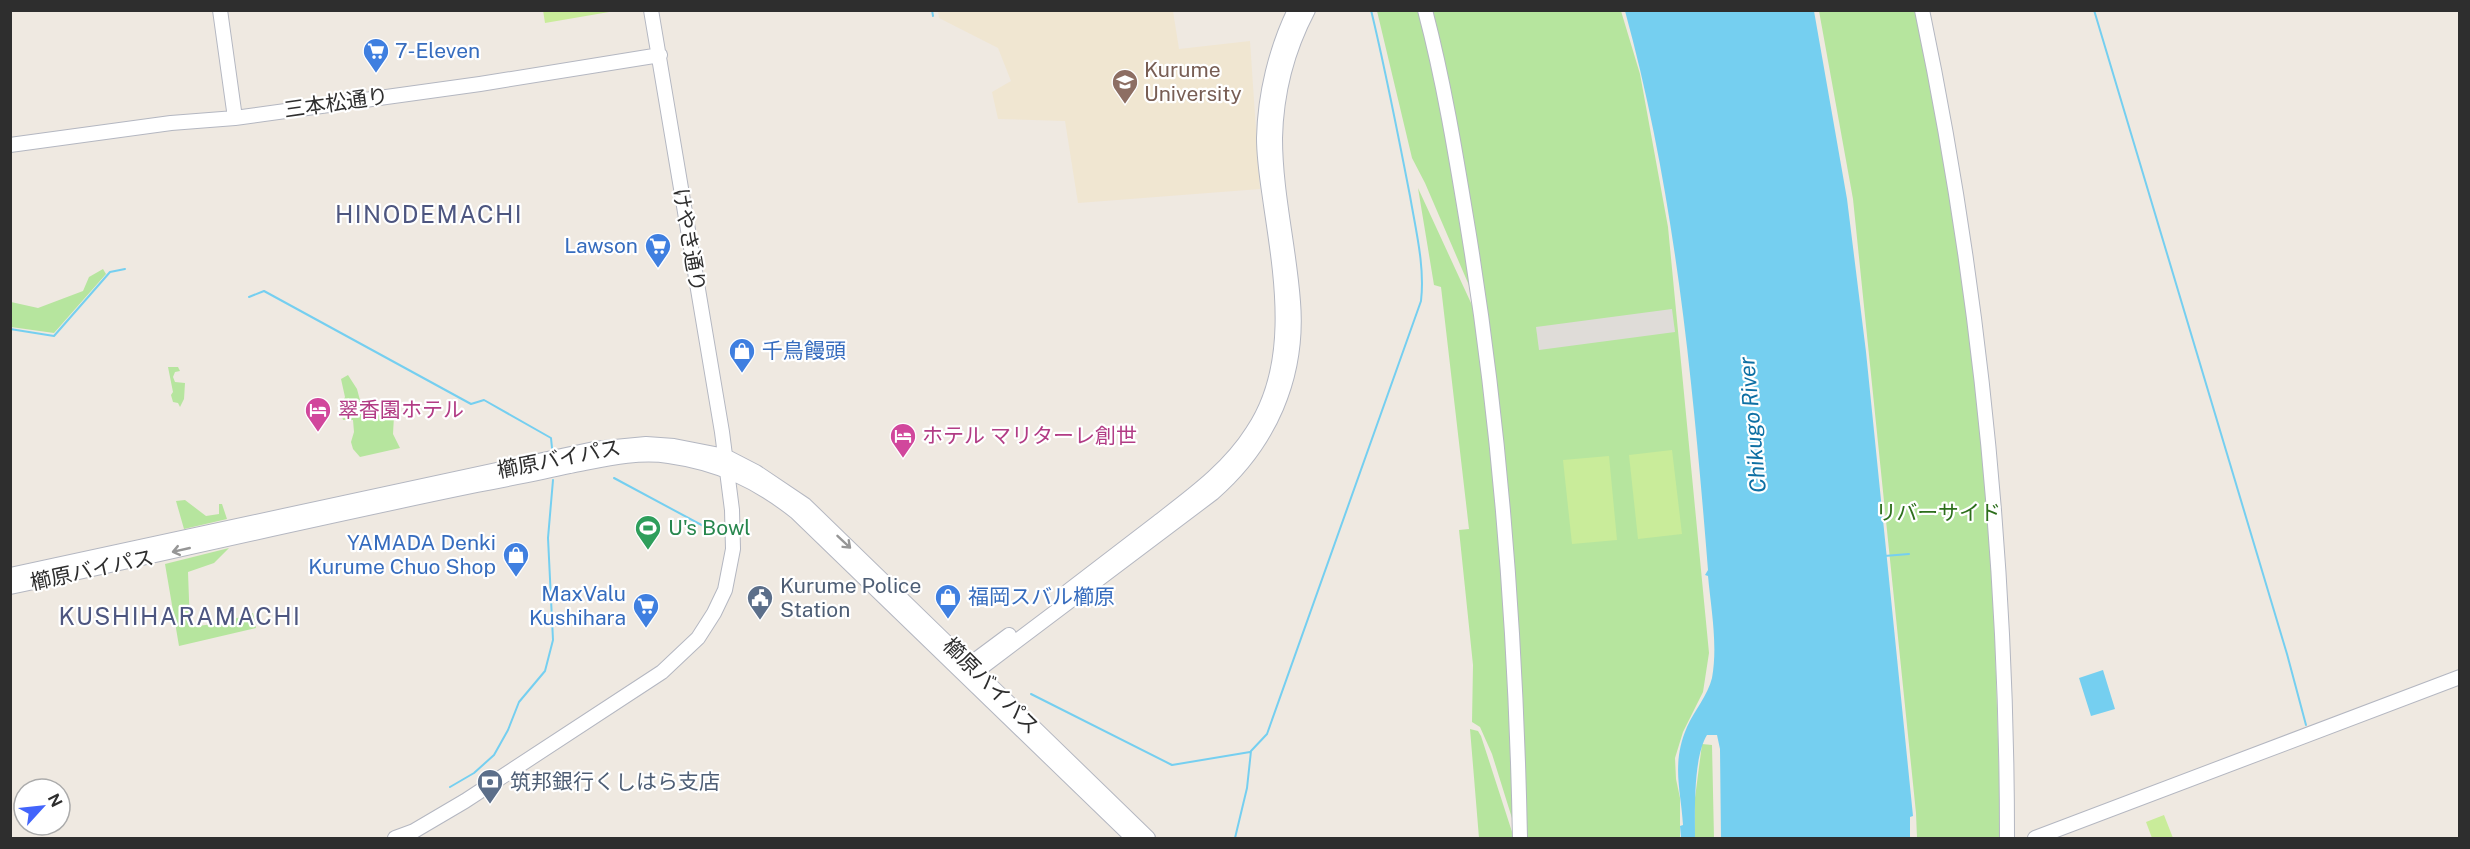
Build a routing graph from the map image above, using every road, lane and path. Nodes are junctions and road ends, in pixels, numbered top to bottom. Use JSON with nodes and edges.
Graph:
{"nodes":[{"id":1,"x":220,"y":10,"type":"edge"},
{"id":2,"x":651,"y":10,"type":"edge"},
{"id":3,"x":1295,"y":10,"type":"edge"},
{"id":4,"x":1308,"y":10,"type":"edge"},
{"id":5,"x":1425,"y":10,"type":"edge"},
{"id":6,"x":1922,"y":10,"type":"edge"},
{"id":7,"x":1288,"y":39,"type":"junction"},
{"id":8,"x":660,"y":55,"type":"junction"},
{"id":9,"x":235,"y":118,"type":"junction"},
{"id":10,"x":10,"y":145,"type":"edge"},
{"id":11,"x":725,"y":463,"type":"junction"},
{"id":12,"x":10,"y":575,"type":"edge"},
{"id":13,"x":10,"y":587,"type":"edge"},
{"id":14,"x":970,"y":670,"type":"junction"},
{"id":15,"x":2460,"y":677,"type":"edge"},
{"id":16,"x":395,"y":838,"type":"edge"},
{"id":17,"x":1133,"y":838,"type":"edge"},
{"id":18,"x":1148,"y":838,"type":"edge"},
{"id":19,"x":1520,"y":838,"type":"edge"},
{"id":20,"x":2007,"y":838,"type":"edge"},
{"id":21,"x":2035,"y":838,"type":"edge"}],
"edges":[{"from":1,"to":9,"type":"street"},
{"from":2,"to":8,"type":"street","name":"けやき通り"},
{"from":3,"to":7,"type":"street"},
{"from":4,"to":7,"type":"street"},
{"from":5,"to":19,"type":"street"},
{"from":6,"to":20,"type":"street"},
{"from":7,"to":14,"type":"street"},
{"from":8,"to":9,"type":"street","name":"三本松通り"},
{"from":8,"to":11,"type":"street","name":"けやき通り"},
{"from":9,"to":10,"type":"street","name":"三本松通り"},
{"from":11,"to":12,"type":"street","name":"櫛原バイパス"},
{"from":11,"to":13,"type":"street","name":"櫛原バイパス","one_way":true},
{"from":11,"to":14,"type":"street","name":"櫛原バイパス"},
{"from":11,"to":16,"type":"street","name":"けやき通り"},
{"from":14,"to":17,"type":"street","name":"櫛原バイパス"},
{"from":14,"to":18,"type":"street","name":"櫛原バイパス"},
{"from":15,"to":21,"type":"street"}]}
